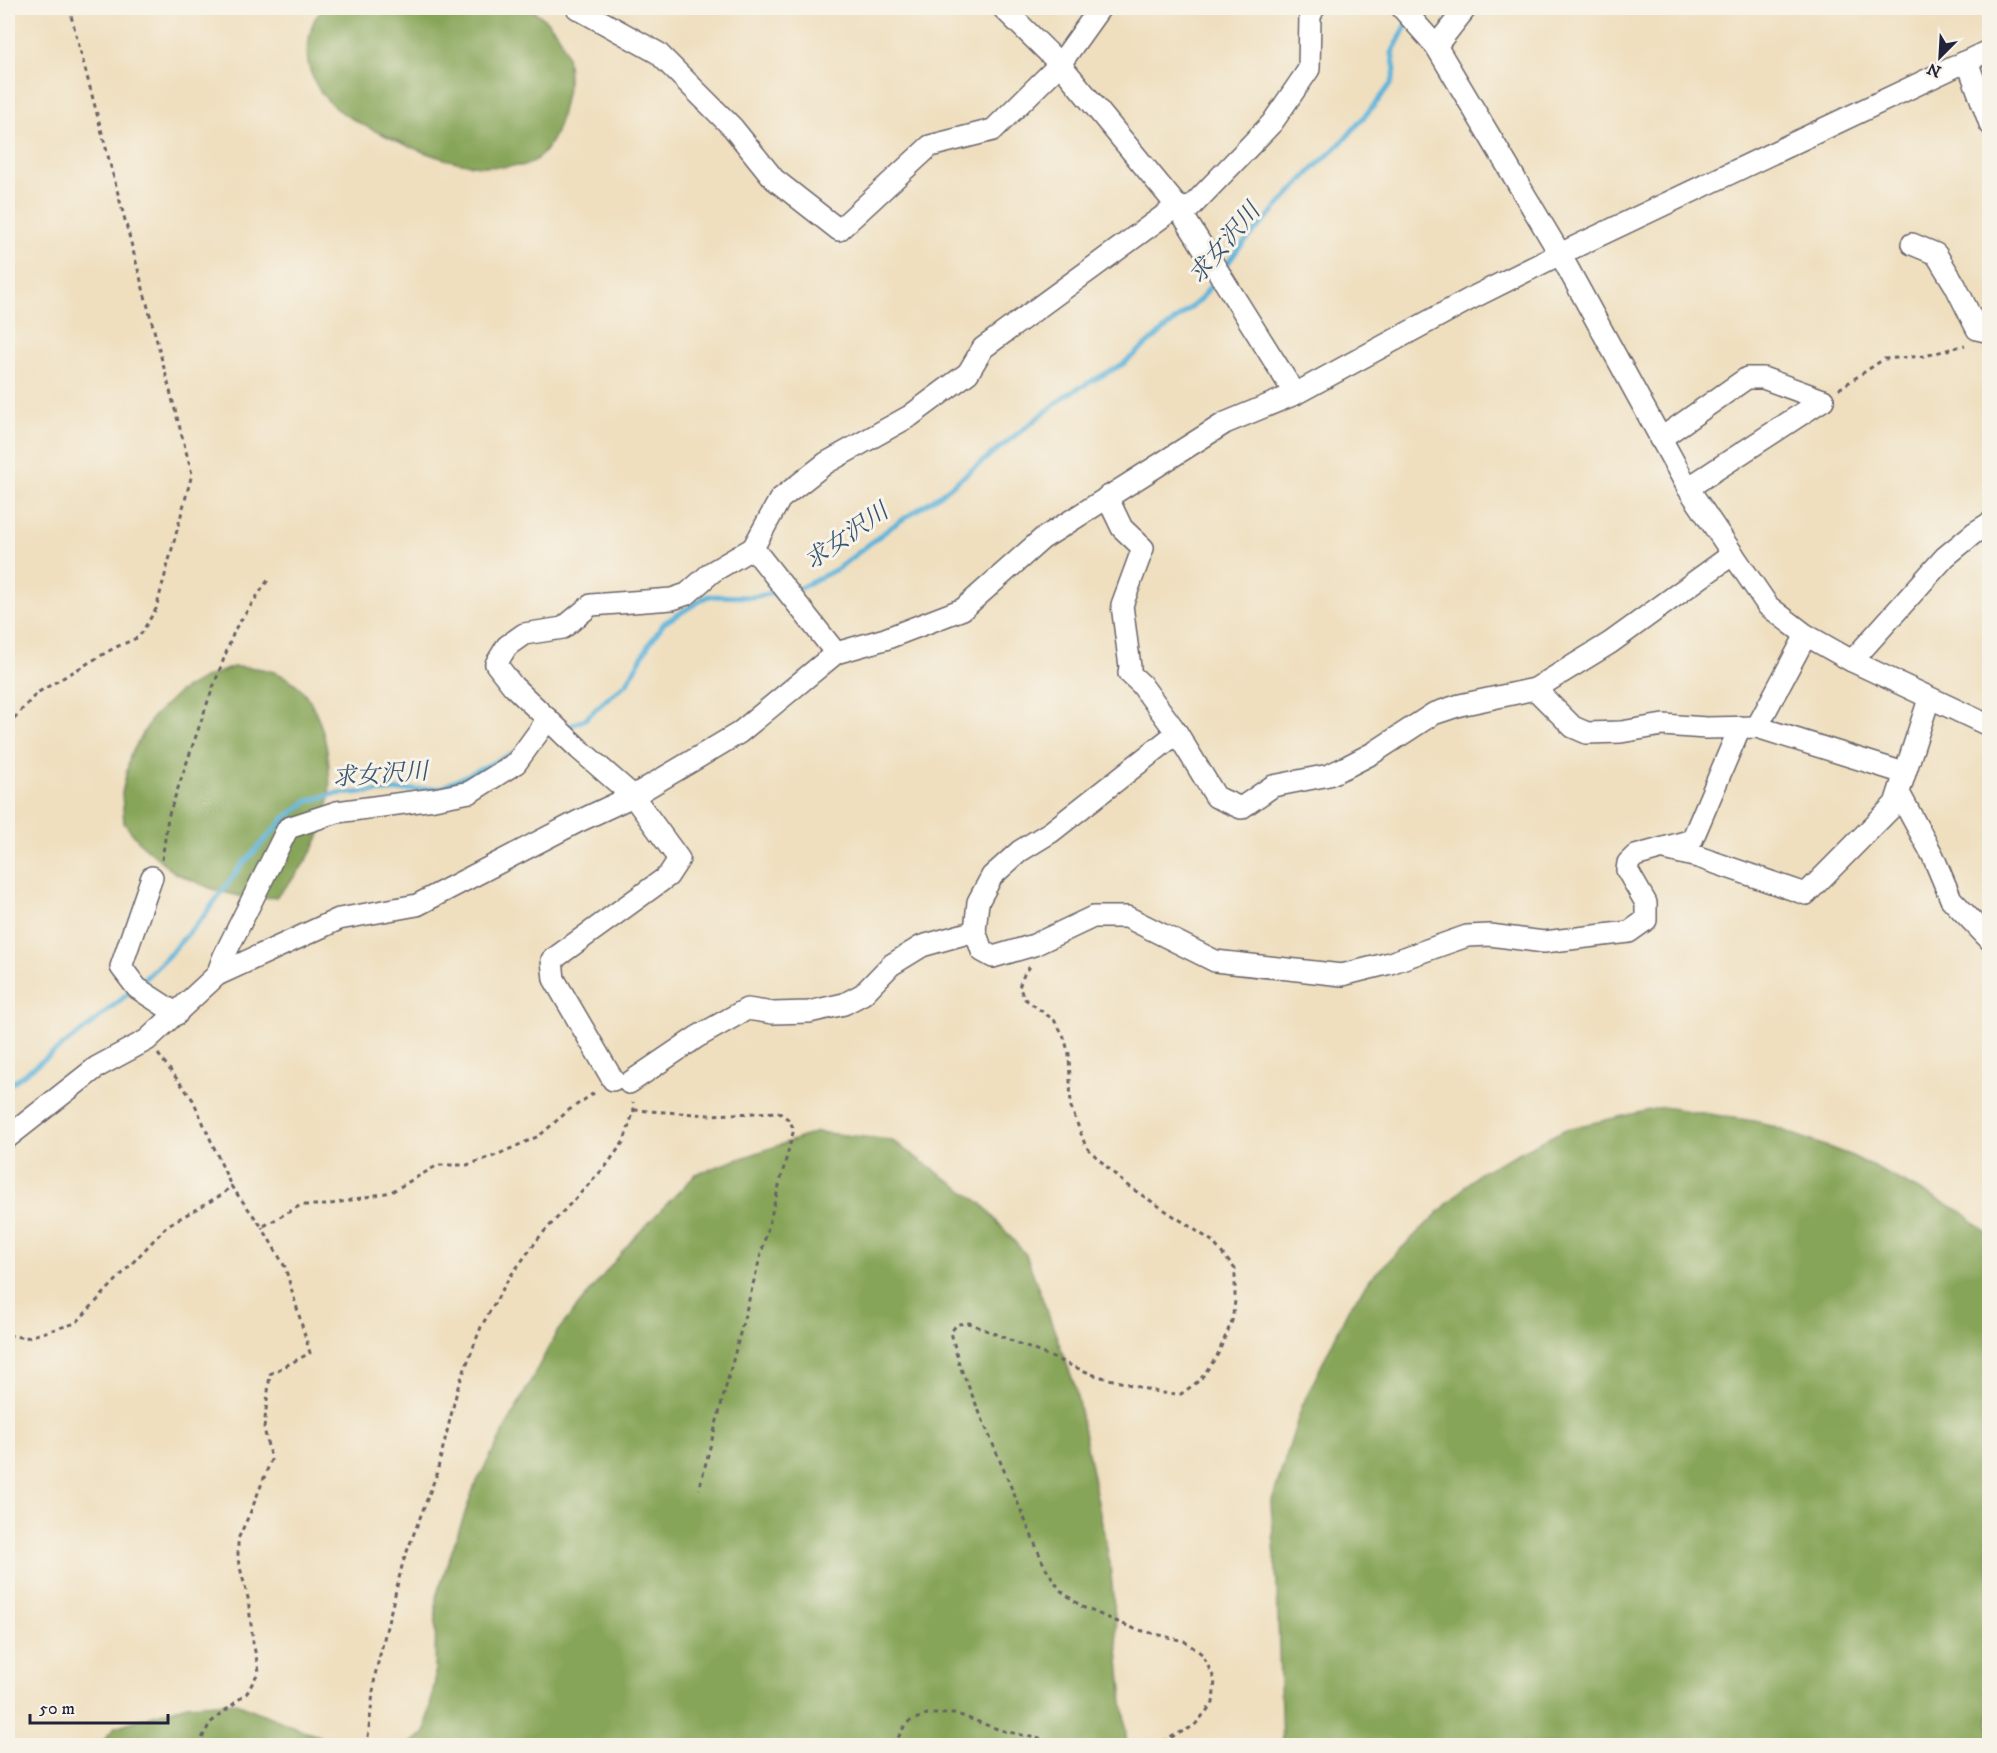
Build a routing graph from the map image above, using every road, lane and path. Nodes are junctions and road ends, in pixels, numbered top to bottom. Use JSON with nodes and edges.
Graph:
{"nodes":[{"id":1,"x":69,"y":8,"type":"edge"},
{"id":2,"x":577,"y":8,"type":"edge"},
{"id":3,"x":1003,"y":8,"type":"edge"},
{"id":4,"x":1100,"y":8,"type":"edge"},
{"id":5,"x":1314,"y":8,"type":"edge"},
{"id":6,"x":1401,"y":8,"type":"edge"},
{"id":7,"x":1466,"y":8,"type":"edge"},
{"id":8,"x":1436,"y":46,"type":"junction"},
{"id":9,"x":1989,"y":50,"type":"edge"},
{"id":10,"x":1967,"y":61,"type":"junction"},
{"id":11,"x":1060,"y":64,"type":"junction"},
{"id":12,"x":1989,"y":124,"type":"edge"},
{"id":13,"x":1177,"y":206,"type":"junction"},
{"id":14,"x":1912,"y":244,"type":"dead end"},
{"id":15,"x":1560,"y":254,"type":"junction"},
{"id":16,"x":1987,"y":331,"type":"edge"},
{"id":17,"x":1295,"y":394,"type":"junction"},
{"id":18,"x":1823,"y":400,"type":"junction"},
{"id":19,"x":1660,"y":439,"type":"junction"},
{"id":20,"x":1688,"y":488,"type":"junction"},
{"id":21,"x":1107,"y":497,"type":"junction"},
{"id":22,"x":1989,"y":524,"type":"edge"},
{"id":23,"x":753,"y":548,"type":"junction"},
{"id":24,"x":1733,"y":554,"type":"junction"},
{"id":25,"x":268,"y":580,"type":"dead end"},
{"id":26,"x":1806,"y":635,"type":"junction"},
{"id":27,"x":836,"y":653,"type":"junction"},
{"id":28,"x":1852,"y":662,"type":"junction"},
{"id":29,"x":1535,"y":689,"type":"junction"},
{"id":30,"x":1929,"y":699,"type":"junction"},
{"id":31,"x":548,"y":719,"type":"junction"},
{"id":32,"x":1987,"y":723,"type":"edge"},
{"id":33,"x":8,"y":725,"type":"edge"},
{"id":34,"x":1748,"y":727,"type":"junction"},
{"id":35,"x":1177,"y":733,"type":"junction"},
{"id":36,"x":1904,"y":772,"type":"junction"},
{"id":37,"x":1899,"y":793,"type":"junction"},
{"id":38,"x":633,"y":796,"type":"junction"},
{"id":39,"x":1664,"y":849,"type":"junction"},
{"id":40,"x":152,"y":877,"type":"joint"},
{"id":41,"x":975,"y":932,"type":"junction"},
{"id":42,"x":1989,"y":940,"type":"edge"},
{"id":43,"x":1031,"y":966,"type":"dead end"},
{"id":44,"x":217,"y":975,"type":"junction"},
{"id":45,"x":177,"y":1014,"type":"junction"},
{"id":46,"x":147,"y":1040,"type":"junction"},
{"id":47,"x":621,"y":1081,"type":"junction"},
{"id":48,"x":8,"y":1137,"type":"edge"},
{"id":49,"x":231,"y":1186,"type":"junction"},
{"id":50,"x":262,"y":1227,"type":"junction"},
{"id":51,"x":8,"y":1335,"type":"edge"},
{"id":52,"x":699,"y":1489,"type":"dead end"},
{"id":53,"x":198,"y":1746,"type":"edge"},
{"id":54,"x":367,"y":1746,"type":"edge"},
{"id":55,"x":899,"y":1746,"type":"edge"},
{"id":56,"x":1120,"y":1746,"type":"edge"}],
"edges":[{"from":1,"to":33,"type":"path"},
{"from":2,"to":11,"type":"street"},
{"from":3,"to":11,"type":"street"},
{"from":4,"to":11,"type":"street"},
{"from":5,"to":13,"type":"street"},
{"from":6,"to":8,"type":"street"},
{"from":7,"to":8,"type":"street"},
{"from":8,"to":15,"type":"street"},
{"from":9,"to":10,"type":"street"},
{"from":10,"to":12,"type":"street"},
{"from":10,"to":15,"type":"street"},
{"from":11,"to":13,"type":"street"},
{"from":13,"to":17,"type":"street"},
{"from":13,"to":23,"type":"street"},
{"from":14,"to":16,"type":"street"},
{"from":15,"to":17,"type":"street"},
{"from":15,"to":19,"type":"street"},
{"from":16,"to":18,"type":"path"},
{"from":17,"to":21,"type":"street"},
{"from":18,"to":19,"type":"street"},
{"from":18,"to":20,"type":"street"},
{"from":19,"to":20,"type":"street"},
{"from":20,"to":24,"type":"street"},
{"from":21,"to":27,"type":"street"},
{"from":21,"to":35,"type":"street"},
{"from":22,"to":28,"type":"street"},
{"from":23,"to":27,"type":"street"},
{"from":23,"to":31,"type":"street"},
{"from":24,"to":26,"type":"street"},
{"from":24,"to":29,"type":"street"},
{"from":25,"to":40,"type":"path"},
{"from":26,"to":28,"type":"street"},
{"from":26,"to":34,"type":"street"},
{"from":27,"to":38,"type":"street"},
{"from":28,"to":30,"type":"street"},
{"from":29,"to":34,"type":"street"},
{"from":29,"to":35,"type":"street"},
{"from":30,"to":32,"type":"street"},
{"from":30,"to":36,"type":"street"},
{"from":31,"to":38,"type":"street"},
{"from":31,"to":44,"type":"street"},
{"from":34,"to":36,"type":"street"},
{"from":34,"to":39,"type":"street"},
{"from":35,"to":41,"type":"street"},
{"from":36,"to":37,"type":"street"},
{"from":37,"to":39,"type":"street"},
{"from":37,"to":42,"type":"street"},
{"from":38,"to":44,"type":"street"},
{"from":38,"to":47,"type":"street"},
{"from":39,"to":41,"type":"street"},
{"from":40,"to":45,"type":"street"},
{"from":41,"to":47,"type":"street"},
{"from":43,"to":56,"type":"path"},
{"from":44,"to":45,"type":"street"},
{"from":45,"to":46,"type":"street"},
{"from":46,"to":48,"type":"street"},
{"from":46,"to":49,"type":"path"},
{"from":47,"to":50,"type":"path"},
{"from":49,"to":50,"type":"path"},
{"from":49,"to":51,"type":"path"},
{"from":50,"to":53,"type":"path"},
{"from":52,"to":54,"type":"path"},
{"from":55,"to":56,"type":"path"}]}
